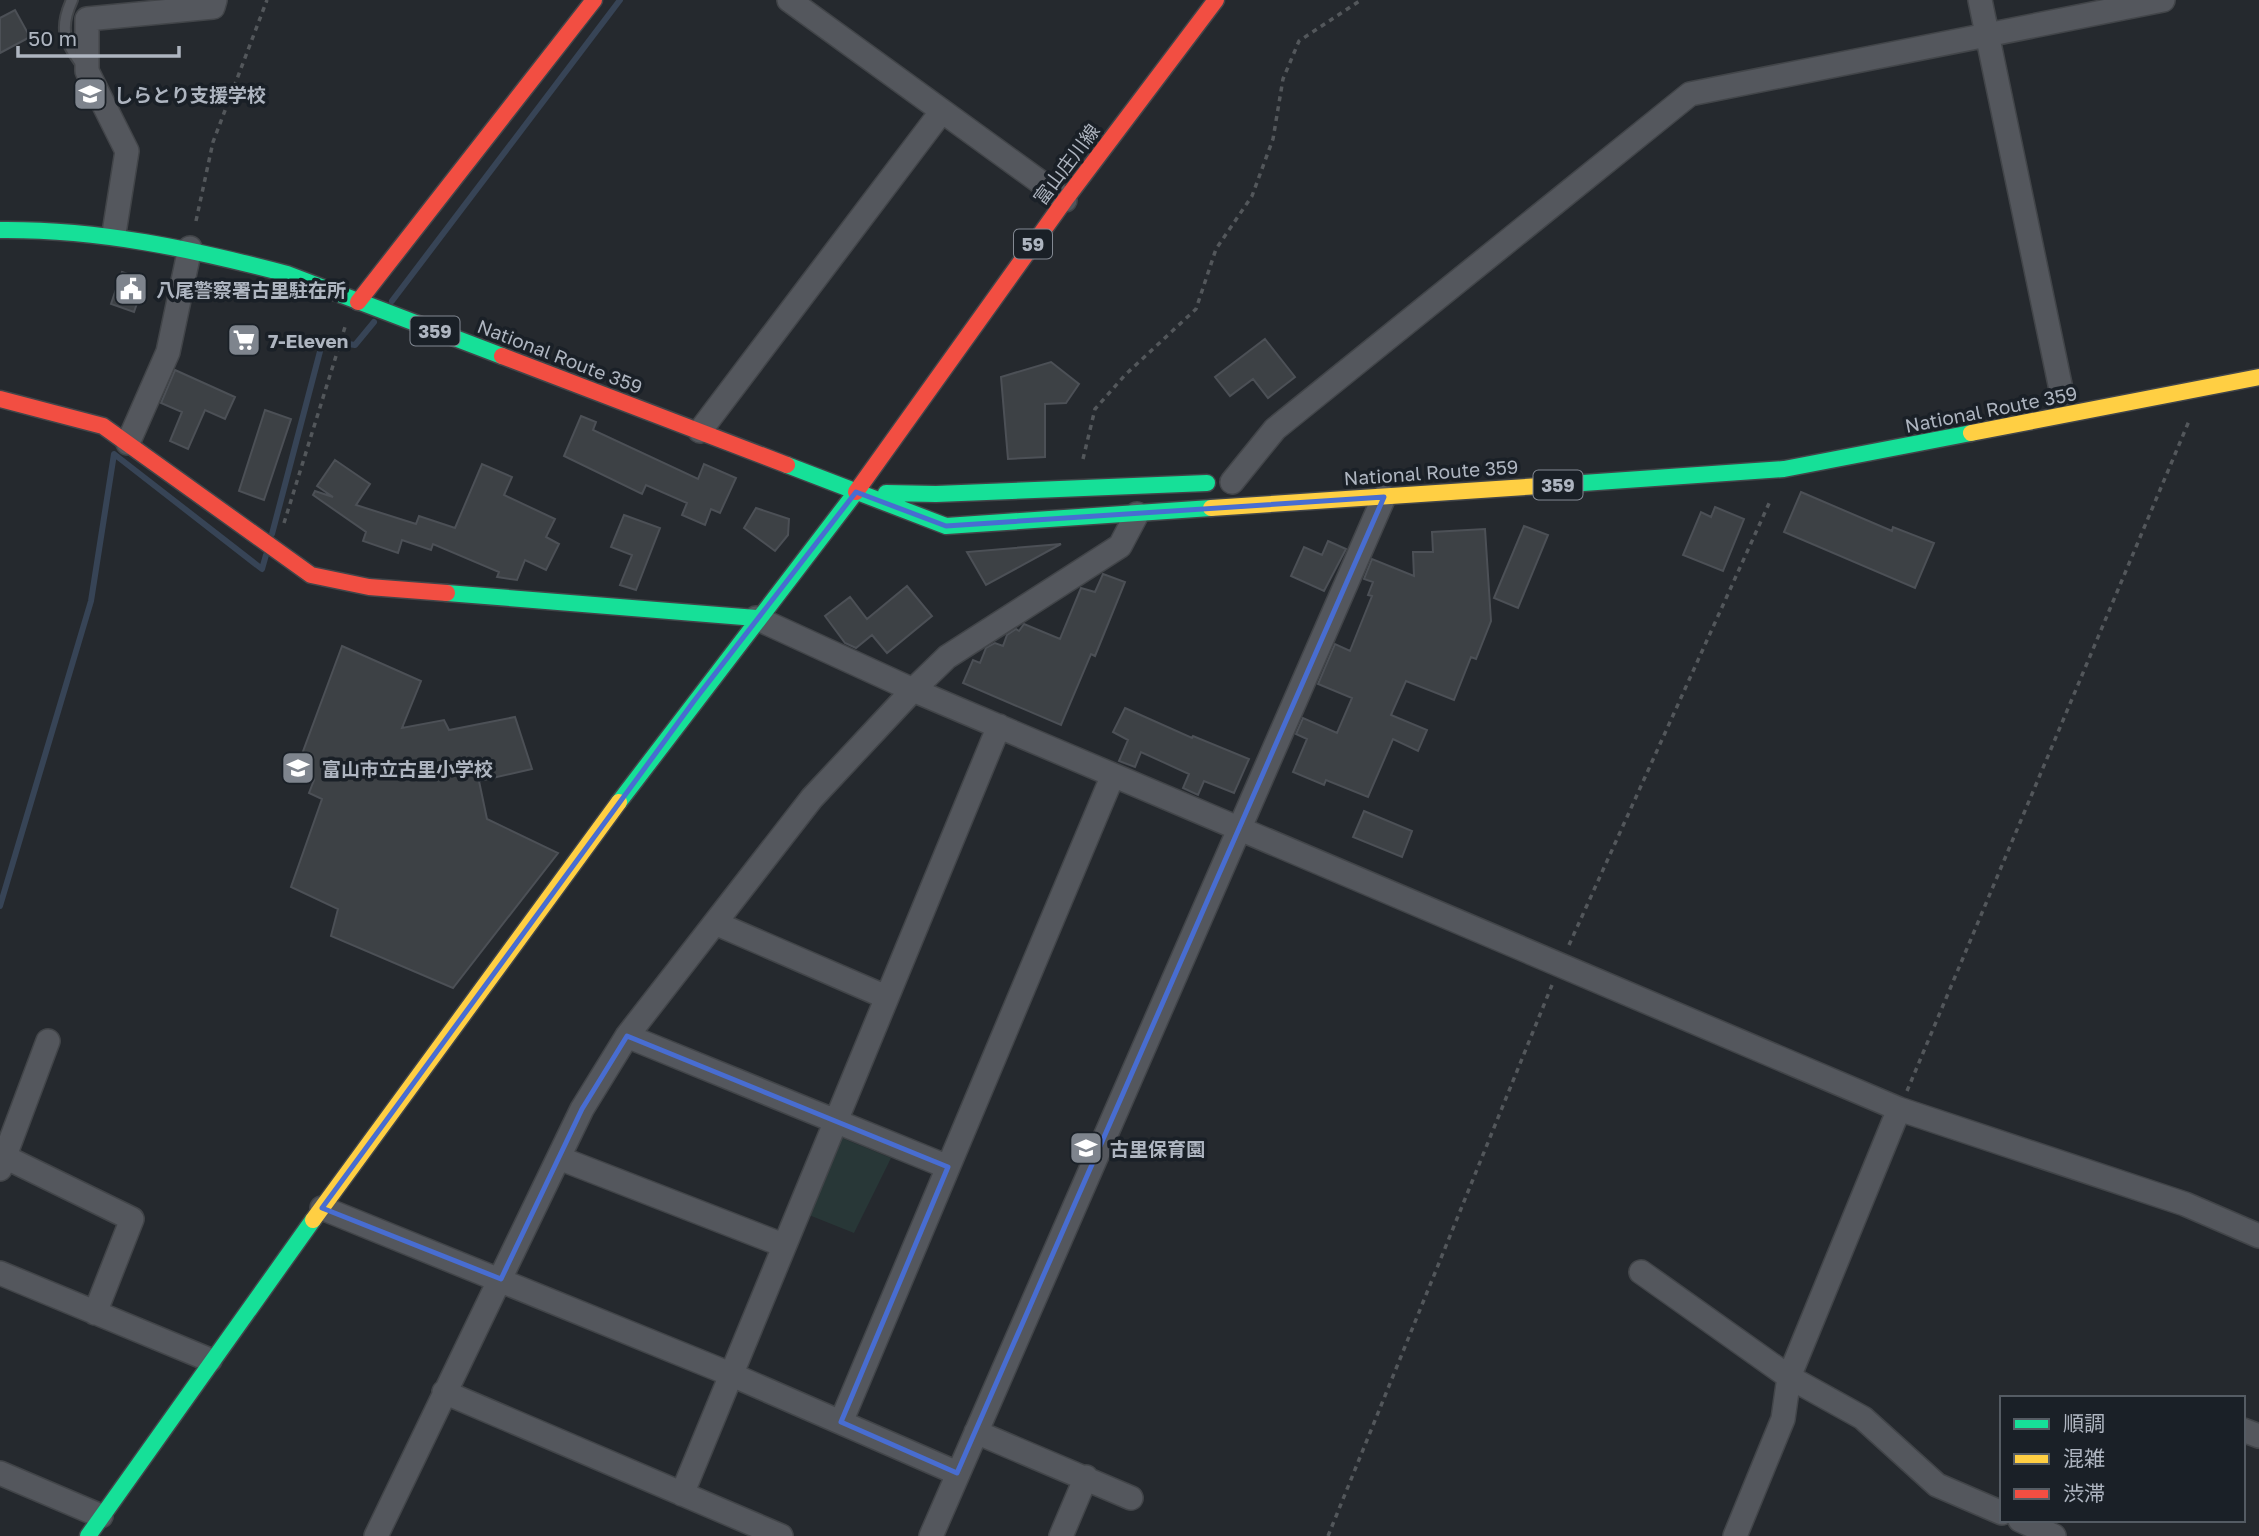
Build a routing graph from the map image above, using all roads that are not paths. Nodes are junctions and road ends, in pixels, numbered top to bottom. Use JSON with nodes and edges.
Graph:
{"nodes":[{"id":1,"x":72,"y":0,"type":"edge"},
{"id":2,"x":215,"y":0,"type":"edge"},
{"id":3,"x":594,"y":0,"type":"edge"},
{"id":4,"x":789,"y":0,"type":"edge"},
{"id":5,"x":1216,"y":0,"type":"edge"},
{"id":6,"x":1980,"y":0,"type":"edge"},
{"id":7,"x":2163,"y":0,"type":"edge"},
{"id":8,"x":193,"y":4,"type":"edge"},
{"id":9,"x":1988,"y":35,"type":"junction"},
{"id":10,"x":87,"y":71,"type":"junction"},
{"id":11,"x":942,"y":111,"type":"junction"},
{"id":12,"x":1065,"y":200,"type":"junction"},
{"id":13,"x":0,"y":230,"type":"edge"},
{"id":14,"x":114,"y":233,"type":"junction"},
{"id":15,"x":190,"y":247,"type":"junction"},
{"id":16,"x":358,"y":302,"type":"junction"},
{"id":17,"x":2259,"y":377,"type":"edge"},
{"id":18,"x":2062,"y":394,"type":"dead end"},
{"id":19,"x":0,"y":399,"type":"edge"},
{"id":20,"x":701,"y":431,"type":"junction"},
{"id":21,"x":128,"y":443,"type":"junction"},
{"id":22,"x":1260,"y":480,"type":"dead end"},
{"id":23,"x":1232,"y":482,"type":"junction"},
{"id":24,"x":856,"y":492,"type":"junction"},
{"id":25,"x":1384,"y":497,"type":"junction"},
{"id":26,"x":1137,"y":513,"type":"junction"},
{"id":27,"x":756,"y":618,"type":"junction"},
{"id":28,"x":913,"y":690,"type":"junction"},
{"id":29,"x":999,"y":726,"type":"junction"},
{"id":30,"x":1113,"y":775,"type":"junction"},
{"id":31,"x":1238,"y":829,"type":"junction"},
{"id":32,"x":715,"y":923,"type":"junction"},
{"id":33,"x":886,"y":997,"type":"junction"},
{"id":34,"x":627,"y":1035,"type":"junction"},
{"id":35,"x":48,"y":1041,"type":"dead end"},
{"id":36,"x":1899,"y":1109,"type":"junction"},
{"id":37,"x":835,"y":1121,"type":"junction"},
{"id":38,"x":559,"y":1158,"type":"junction"},
{"id":39,"x":2,"y":1163,"type":"edge"},
{"id":40,"x":948,"y":1167,"type":"junction"},
{"id":41,"x":322,"y":1208,"type":"junction"},
{"id":42,"x":2259,"y":1236,"type":"edge"},
{"id":43,"x":783,"y":1245,"type":"junction"},
{"id":44,"x":1641,"y":1272,"type":"dead end"},
{"id":45,"x":0,"y":1273,"type":"edge"},
{"id":46,"x":500,"y":1279,"type":"junction"},
{"id":47,"x":95,"y":1312,"type":"junction"},
{"id":48,"x":210,"y":1360,"type":"junction"},
{"id":49,"x":730,"y":1374,"type":"junction"},
{"id":50,"x":1789,"y":1377,"type":"junction"},
{"id":51,"x":444,"y":1392,"type":"junction"},
{"id":52,"x":841,"y":1422,"type":"junction"},
{"id":53,"x":976,"y":1432,"type":"junction"},
{"id":54,"x":957,"y":1472,"type":"junction"},
{"id":55,"x":0,"y":1473,"type":"edge"},
{"id":56,"x":1086,"y":1477,"type":"junction"},
{"id":57,"x":682,"y":1494,"type":"junction"},
{"id":58,"x":1130,"y":1497,"type":"dead end"},
{"id":59,"x":2000,"y":1512,"type":"edge"},
{"id":60,"x":101,"y":1516,"type":"junction"},
{"id":61,"x":2027,"y":1522,"type":"edge"},
{"id":62,"x":2056,"y":1531,"type":"edge"},
{"id":63,"x":88,"y":1536,"type":"edge"},
{"id":64,"x":376,"y":1536,"type":"edge"},
{"id":65,"x":781,"y":1536,"type":"edge"},
{"id":66,"x":931,"y":1536,"type":"edge"},
{"id":67,"x":1061,"y":1536,"type":"edge"},
{"id":68,"x":1735,"y":1536,"type":"edge"}],
"edges":[{"from":1,"to":10,"type":"lane"},
{"from":2,"to":8,"type":"street"},
{"from":3,"to":16,"type":"main road"},
{"from":4,"to":11,"type":"street"},
{"from":5,"to":12,"type":"main road","name":"富山庄川線","number":"59"},
{"from":6,"to":9,"type":"street"},
{"from":7,"to":9,"type":"street"},
{"from":8,"to":10,"type":"street"},
{"from":9,"to":18,"type":"street"},
{"from":9,"to":23,"type":"street"},
{"from":10,"to":14,"type":"street"},
{"from":11,"to":12,"type":"street"},
{"from":11,"to":20,"type":"street"},
{"from":12,"to":24,"type":"main road","name":"富山庄川線","number":"59"},
{"from":13,"to":14,"type":"main road","name":"National Route 359","number":"359"},
{"from":14,"to":15,"type":"main road","name":"National Route 359","number":"359"},
{"from":15,"to":16,"type":"main road","name":"National Route 359","number":"359"},
{"from":15,"to":21,"type":"street"},
{"from":16,"to":20,"type":"main road","name":"National Route 359","number":"359"},
{"from":17,"to":25,"type":"main road","name":"National Route 359","number":"359"},
{"from":19,"to":21,"type":"main road"},
{"from":20,"to":24,"type":"main road","name":"National Route 359","number":"359"},
{"from":21,"to":27,"type":"main road"},
{"from":22,"to":23,"type":"main road","name":"National Route 359","number":"359"},
{"from":23,"to":24,"type":"main road","name":"National Route 359","number":"359"},
{"from":24,"to":26,"type":"main road","name":"National Route 359","number":"359"},
{"from":24,"to":27,"type":"main road","name":"富山庄川線"},
{"from":25,"to":26,"type":"main road","name":"National Route 359","number":"359"},
{"from":25,"to":31,"type":"street"},
{"from":26,"to":28,"type":"street"},
{"from":27,"to":28,"type":"street"},
{"from":27,"to":41,"type":"main road","name":"富山庄川線"},
{"from":28,"to":29,"type":"street"},
{"from":28,"to":32,"type":"street"},
{"from":29,"to":30,"type":"street"},
{"from":29,"to":33,"type":"street"},
{"from":30,"to":31,"type":"street"},
{"from":30,"to":40,"type":"street"},
{"from":31,"to":36,"type":"street"},
{"from":31,"to":53,"type":"street"},
{"from":32,"to":33,"type":"street"},
{"from":32,"to":34,"type":"street"},
{"from":33,"to":37,"type":"street"},
{"from":34,"to":37,"type":"street"},
{"from":34,"to":38,"type":"street"},
{"from":35,"to":39,"type":"street"},
{"from":36,"to":42,"type":"street"},
{"from":36,"to":50,"type":"street"},
{"from":37,"to":40,"type":"street"},
{"from":37,"to":43,"type":"street"},
{"from":38,"to":43,"type":"street"},
{"from":38,"to":46,"type":"street"},
{"from":39,"to":47,"type":"street"},
{"from":40,"to":52,"type":"street"},
{"from":41,"to":46,"type":"street"},
{"from":41,"to":48,"type":"main road","name":"富山庄川線"},
{"from":43,"to":49,"type":"street"},
{"from":44,"to":50,"type":"street"},
{"from":45,"to":47,"type":"street"},
{"from":46,"to":49,"type":"street"},
{"from":46,"to":51,"type":"street"},
{"from":47,"to":48,"type":"street"},
{"from":48,"to":60,"type":"main road","name":"富山庄川線"},
{"from":49,"to":52,"type":"street"},
{"from":49,"to":57,"type":"street"},
{"from":50,"to":59,"type":"street"},
{"from":50,"to":68,"type":"street"},
{"from":51,"to":57,"type":"street"},
{"from":51,"to":64,"type":"street"},
{"from":52,"to":54,"type":"street"},
{"from":53,"to":54,"type":"street"},
{"from":53,"to":56,"type":"street"},
{"from":54,"to":66,"type":"street"},
{"from":55,"to":60,"type":"street"},
{"from":56,"to":58,"type":"street"},
{"from":56,"to":67,"type":"street"},
{"from":57,"to":65,"type":"street"},
{"from":60,"to":63,"type":"main road","name":"富山庄川線"},
{"from":61,"to":62,"type":"street"}]}
